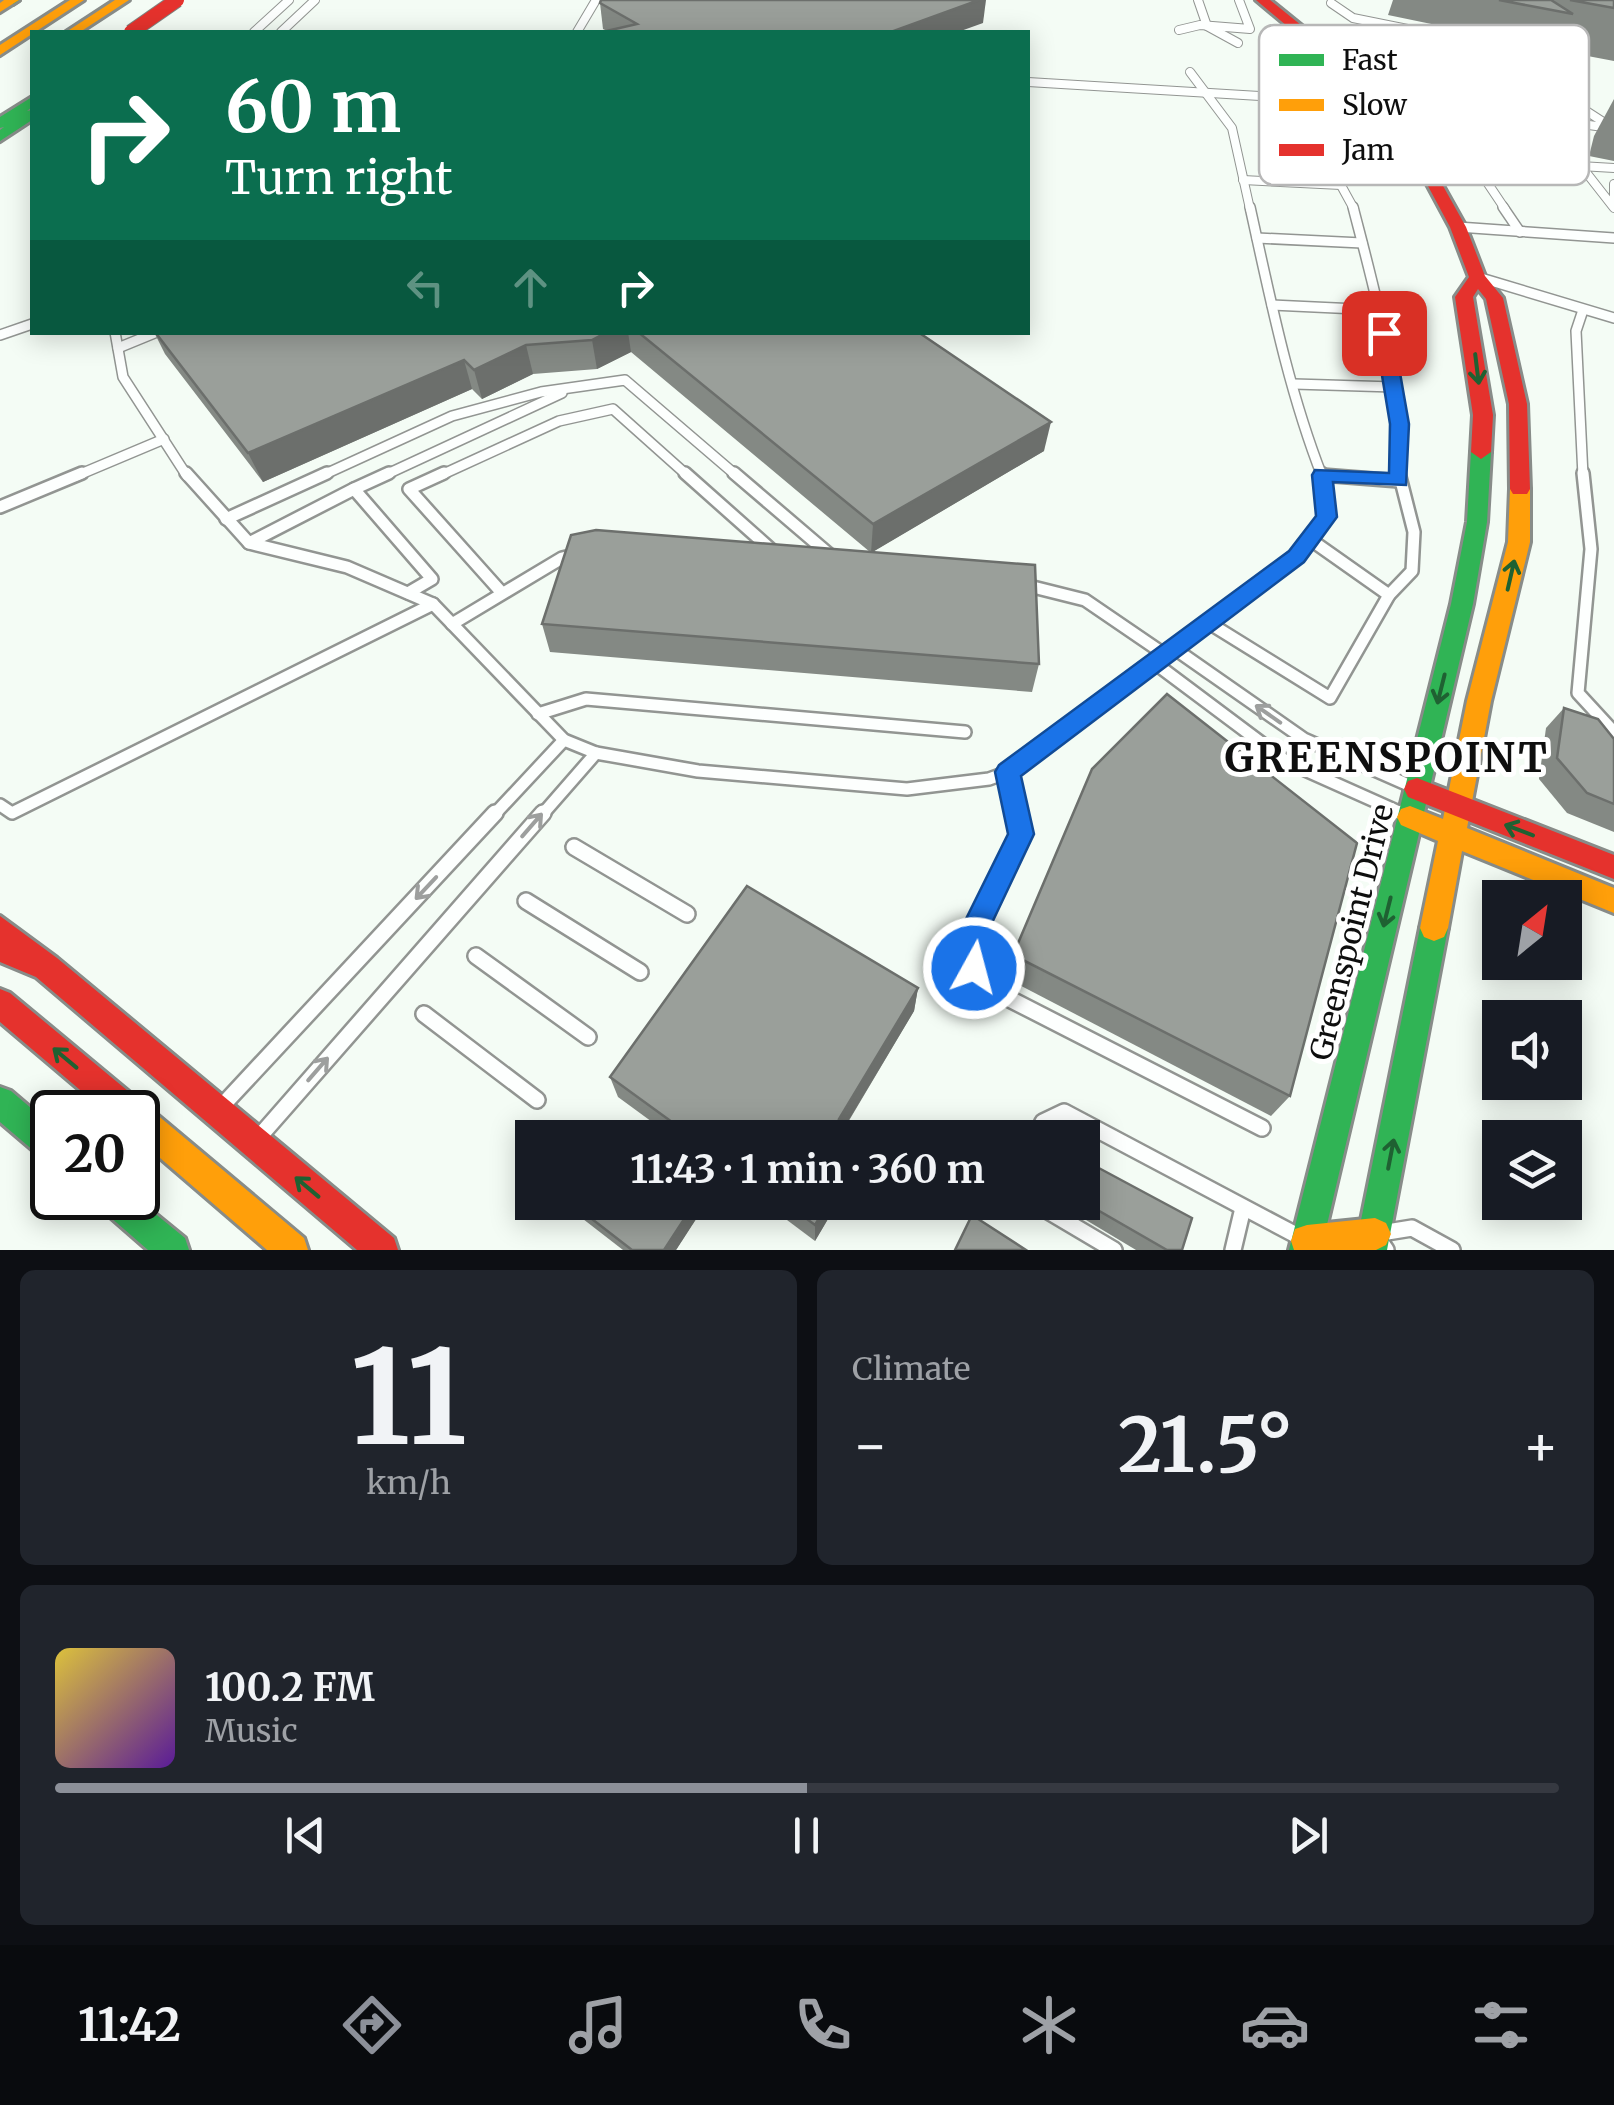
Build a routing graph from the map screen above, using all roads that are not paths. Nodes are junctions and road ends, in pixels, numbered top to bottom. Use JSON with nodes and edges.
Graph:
{"nodes":[{"id":1,"x":13,"y":0,"type":"edge"},
{"id":2,"x":31,"y":0,"type":"edge"},
{"id":3,"x":78,"y":0,"type":"edge"},
{"id":4,"x":95,"y":0,"type":"edge"},
{"id":5,"x":122,"y":0,"type":"edge"},
{"id":6,"x":162,"y":0,"type":"edge"},
{"id":7,"x":176,"y":0,"type":"edge"},
{"id":8,"x":189,"y":0,"type":"edge"},
{"id":9,"x":288,"y":0,"type":"edge"},
{"id":10,"x":315,"y":0,"type":"edge"},
{"id":11,"x":596,"y":0,"type":"edge"},
{"id":12,"x":1198,"y":0,"type":"edge"},
{"id":13,"x":1239,"y":0,"type":"edge"},
{"id":14,"x":1262,"y":0,"type":"edge"},
{"id":15,"x":1285,"y":0,"type":"edge"},
{"id":16,"x":1331,"y":3,"type":"dead end"},
{"id":17,"x":0,"y":8,"type":"edge"},
{"id":18,"x":0,"y":19,"type":"edge"},
{"id":19,"x":1289,"y":25,"type":"edge"},
{"id":20,"x":1311,"y":25,"type":"edge"},
{"id":21,"x":1386,"y":25,"type":"edge"},
{"id":22,"x":1207,"y":26,"type":"junction"},
{"id":23,"x":32,"y":30,"type":"edge"},
{"id":24,"x":49,"y":30,"type":"edge"},
{"id":25,"x":75,"y":30,"type":"edge"},
{"id":26,"x":118,"y":30,"type":"edge"},
{"id":27,"x":134,"y":30,"type":"edge"},
{"id":28,"x":144,"y":30,"type":"edge"},
{"id":29,"x":145,"y":30,"type":"edge"},
{"id":30,"x":256,"y":30,"type":"edge"},
{"id":31,"x":284,"y":30,"type":"edge"},
{"id":32,"x":578,"y":30,"type":"edge"},
{"id":33,"x":1179,"y":30,"type":"dead end"},
{"id":34,"x":30,"y":31,"type":"edge"},
{"id":35,"x":30,"y":42,"type":"edge"},
{"id":36,"x":1238,"y":42,"type":"dead end"},
{"id":37,"x":0,"y":51,"type":"edge"},
{"id":38,"x":0,"y":63,"type":"edge"},
{"id":39,"x":1190,"y":72,"type":"dead end"},
{"id":40,"x":1030,"y":82,"type":"edge"},
{"id":41,"x":30,"y":90,"type":"edge"},
{"id":42,"x":1204,"y":94,"type":"junction"},
{"id":43,"x":1259,"y":96,"type":"edge"},
{"id":44,"x":30,"y":103,"type":"edge"},
{"id":45,"x":0,"y":111,"type":"edge"},
{"id":46,"x":1589,"y":113,"type":"edge"},
{"id":47,"x":30,"y":115,"type":"edge"},
{"id":48,"x":0,"y":124,"type":"edge"},
{"id":49,"x":1589,"y":125,"type":"edge"},
{"id":50,"x":1614,"y":129,"type":"edge"},
{"id":51,"x":0,"y":137,"type":"edge"},
{"id":52,"x":1589,"y":167,"type":"edge"},
{"id":53,"x":1614,"y":168,"type":"edge"},
{"id":54,"x":1589,"y":176,"type":"edge"},
{"id":55,"x":1244,"y":180,"type":"junction"},
{"id":56,"x":1259,"y":181,"type":"edge"},
{"id":57,"x":1614,"y":184,"type":"edge"},
{"id":58,"x":1341,"y":185,"type":"edge"},
{"id":59,"x":1434,"y":185,"type":"edge"},
{"id":60,"x":1490,"y":185,"type":"edge"},
{"id":61,"x":1614,"y":205,"type":"edge"},
{"id":62,"x":1458,"y":227,"type":"junction"},
{"id":63,"x":1520,"y":232,"type":"junction"},
{"id":64,"x":1257,"y":238,"type":"junction"},
{"id":65,"x":1614,"y":238,"type":"edge"},
{"id":66,"x":1362,"y":243,"type":"junction"},
{"id":67,"x":1477,"y":277,"type":"junction"},
{"id":68,"x":1272,"y":305,"type":"junction"},
{"id":69,"x":1378,"y":310,"type":"junction"},
{"id":70,"x":1583,"y":310,"type":"junction"},
{"id":71,"x":1614,"y":318,"type":"edge"},
{"id":72,"x":30,"y":325,"type":"edge"},
{"id":73,"x":116,"y":335,"type":"edge"},
{"id":74,"x":150,"y":335,"type":"edge"},
{"id":75,"x":0,"y":336,"type":"edge"},
{"id":76,"x":118,"y":348,"type":"junction"},
{"id":77,"x":1294,"y":384,"type":"junction"},
{"id":78,"x":574,"y":387,"type":"junction"},
{"id":79,"x":1394,"y":388,"type":"junction"},
{"id":80,"x":164,"y":439,"type":"junction"},
{"id":81,"x":1322,"y":475,"type":"junction"},
{"id":82,"x":1399,"y":480,"type":"junction"},
{"id":83,"x":354,"y":489,"type":"junction"},
{"id":84,"x":0,"y":506,"type":"edge"},
{"id":85,"x":226,"y":519,"type":"junction"},
{"id":86,"x":1311,"y":540,"type":"junction"},
{"id":87,"x":249,"y":543,"type":"junction"},
{"id":88,"x":596,"y":550,"type":"edge"},
{"id":89,"x":836,"y":560,"type":"edge"},
{"id":90,"x":790,"y":568,"type":"edge"},
{"id":91,"x":998,"y":582,"type":"edge"},
{"id":92,"x":408,"y":593,"type":"junction"},
{"id":93,"x":502,"y":593,"type":"junction"},
{"id":94,"x":1389,"y":595,"type":"junction"},
{"id":95,"x":433,"y":604,"type":"junction"},
{"id":96,"x":1209,"y":623,"type":"junction"},
{"id":97,"x":452,"y":624,"type":"junction"},
{"id":98,"x":1166,"y":656,"type":"junction"},
{"id":99,"x":538,"y":714,"type":"junction"},
{"id":100,"x":965,"y":732,"type":"dead end"},
{"id":101,"x":1614,"y":732,"type":"edge"},
{"id":102,"x":564,"y":740,"type":"junction"},
{"id":103,"x":596,"y":753,"type":"junction"},
{"id":104,"x":1008,"y":772,"type":"junction"},
{"id":105,"x":1417,"y":789,"type":"junction"},
{"id":106,"x":0,"y":804,"type":"edge"},
{"id":107,"x":1458,"y":806,"type":"junction"},
{"id":108,"x":1410,"y":817,"type":"junction"},
{"id":109,"x":1453,"y":836,"type":"junction"},
{"id":110,"x":574,"y":847,"type":"dead end"},
{"id":111,"x":1614,"y":867,"type":"edge"},
{"id":112,"x":526,"y":900,"type":"dead end"},
{"id":113,"x":1614,"y":902,"type":"edge"},
{"id":114,"x":687,"y":914,"type":"dead end"},
{"id":115,"x":0,"y":929,"type":"edge"},
{"id":116,"x":0,"y":948,"type":"edge"},
{"id":117,"x":476,"y":956,"type":"dead end"},
{"id":118,"x":46,"y":968,"type":"junction"},
{"id":119,"x":640,"y":972,"type":"dead end"},
{"id":120,"x":0,"y":1003,"type":"edge"},
{"id":121,"x":424,"y":1014,"type":"dead end"},
{"id":122,"x":588,"y":1037,"type":"dead end"},
{"id":123,"x":103,"y":1090,"type":"edge"},
{"id":124,"x":537,"y":1100,"type":"dead end"},
{"id":125,"x":0,"y":1102,"type":"edge"},
{"id":126,"x":216,"y":1112,"type":"junction"},
{"id":127,"x":1046,"y":1120,"type":"edge"},
{"id":128,"x":1081,"y":1120,"type":"edge"},
{"id":129,"x":30,"y":1127,"type":"edge"},
{"id":130,"x":1262,"y":1128,"type":"dead end"},
{"id":131,"x":1100,"y":1130,"type":"edge"},
{"id":132,"x":160,"y":1138,"type":"edge"},
{"id":133,"x":254,"y":1143,"type":"junction"},
{"id":134,"x":1243,"y":1208,"type":"junction"},
{"id":135,"x":138,"y":1220,"type":"edge"},
{"id":136,"x":1063,"y":1220,"type":"edge"},
{"id":137,"x":1377,"y":1245,"type":"edge"},
{"id":138,"x":1306,"y":1246,"type":"edge"},
{"id":139,"x":173,"y":1250,"type":"edge"},
{"id":140,"x":292,"y":1250,"type":"edge"},
{"id":141,"x":382,"y":1250,"type":"edge"},
{"id":142,"x":1114,"y":1250,"type":"edge"},
{"id":143,"x":1233,"y":1250,"type":"edge"},
{"id":144,"x":1452,"y":1250,"type":"edge"}],
"edges":[{"from":1,"to":17,"type":"main road"},
{"from":2,"to":18,"type":"main road"},
{"from":3,"to":23,"type":"main road"},
{"from":4,"to":24,"type":"main road"},
{"from":5,"to":25,"type":"main road"},
{"from":6,"to":26,"type":"main road"},
{"from":7,"to":27,"type":"main road","bridge":true},
{"from":7,"to":28,"type":"main road"},
{"from":8,"to":29,"type":"main road"},
{"from":9,"to":30,"type":"lane"},
{"from":10,"to":31,"type":"lane"},
{"from":11,"to":32,"type":"lane"},
{"from":12,"to":22,"type":"lane"},
{"from":13,"to":22,"type":"lane"},
{"from":14,"to":19,"type":"main road"},
{"from":15,"to":20,"type":"main road"},
{"from":16,"to":21,"type":"lane"},
{"from":22,"to":33,"type":"lane"},
{"from":22,"to":36,"type":"lane"},
{"from":34,"to":37,"type":"main road"},
{"from":35,"to":38,"type":"main road"},
{"from":39,"to":42,"type":"lane"},
{"from":40,"to":42,"type":"lane"},
{"from":41,"to":45,"type":"main road"},
{"from":42,"to":43,"type":"lane"},
{"from":42,"to":55,"type":"lane"},
{"from":44,"to":48,"type":"main road"},
{"from":46,"to":50,"type":"lane"},
{"from":47,"to":51,"type":"main road"},
{"from":49,"to":50,"type":"lane"},
{"from":52,"to":53,"type":"lane"},
{"from":54,"to":61,"type":"lane"},
{"from":55,"to":56,"type":"lane"},
{"from":55,"to":64,"type":"lane"},
{"from":57,"to":61,"type":"lane"},
{"from":58,"to":66,"type":"lane"},
{"from":59,"to":62,"type":"main road"},
{"from":60,"to":63,"type":"lane"},
{"from":62,"to":63,"type":"lane"},
{"from":62,"to":67,"type":"main road"},
{"from":63,"to":65,"type":"lane"},
{"from":64,"to":66,"type":"lane"},
{"from":64,"to":68,"type":"lane"},
{"from":66,"to":69,"type":"lane"},
{"from":67,"to":70,"type":"lane"},
{"from":67,"to":105,"type":"main road","name":"Greenspoint Drive","one_way":true},
{"from":107,"to":67,"type":"main road","one_way":true},
{"from":68,"to":69,"type":"lane"},
{"from":68,"to":77,"type":"lane"},
{"from":69,"to":79,"type":"lane"},
{"from":70,"to":71,"type":"lane"},
{"from":70,"to":101,"type":"lane"},
{"from":72,"to":75,"type":"lane"},
{"from":73,"to":76,"type":"lane"},
{"from":74,"to":76,"type":"lane"},
{"from":76,"to":80,"type":"lane"},
{"from":77,"to":79,"type":"lane"},
{"from":77,"to":81,"type":"lane"},
{"from":78,"to":83,"type":"lane"},
{"from":78,"to":85,"type":"lane"},
{"from":78,"to":89,"type":"lane"},
{"from":79,"to":82,"type":"lane"},
{"from":80,"to":84,"type":"lane"},
{"from":80,"to":85,"type":"lane"},
{"from":81,"to":82,"type":"lane"},
{"from":81,"to":86,"type":"lane"},
{"from":82,"to":94,"type":"lane"},
{"from":83,"to":87,"type":"lane"},
{"from":83,"to":92,"type":"lane"},
{"from":85,"to":87,"type":"lane"},
{"from":86,"to":94,"type":"lane"},
{"from":86,"to":96,"type":"lane"},
{"from":87,"to":92,"type":"lane"},
{"from":88,"to":93,"type":"lane"},
{"from":90,"to":93,"type":"lane"},
{"from":91,"to":98,"type":"lane"},
{"from":92,"to":95,"type":"lane"},
{"from":93,"to":97,"type":"lane"},
{"from":94,"to":96,"type":"lane"},
{"from":95,"to":97,"type":"lane"},
{"from":95,"to":106,"type":"lane"},
{"from":96,"to":98,"type":"lane"},
{"from":97,"to":99,"type":"lane"},
{"from":98,"to":104,"type":"lane"},
{"from":105,"to":98,"type":"lane","one_way":true},
{"from":98,"to":108,"type":"lane"},
{"from":99,"to":100,"type":"lane"},
{"from":99,"to":102,"type":"lane"},
{"from":102,"to":103,"type":"lane"},
{"from":102,"to":126,"type":"lane","one_way":true},
{"from":103,"to":104,"type":"lane"},
{"from":133,"to":103,"type":"lane","one_way":true},
{"from":104,"to":130,"type":"lane"},
{"from":105,"to":107,"type":"main road"},
{"from":105,"to":108,"type":"main road","name":"Greenspoint Drive"},
{"from":107,"to":109,"type":"main road"},
{"from":111,"to":107,"type":"main road","one_way":true},
{"from":108,"to":109,"type":"main road"},
{"from":108,"to":138,"type":"main road","name":"Greenspoint Drive","one_way":true},
{"from":109,"to":113,"type":"main road"},
{"from":137,"to":109,"type":"main road","one_way":true},
{"from":110,"to":114,"type":"lane"},
{"from":112,"to":119,"type":"lane"},
{"from":115,"to":118,"type":"main road"},
{"from":116,"to":118,"type":"main road"},
{"from":117,"to":122,"type":"lane"},
{"from":118,"to":126,"type":"main road"},
{"from":123,"to":120,"type":"main road","one_way":true},
{"from":121,"to":124,"type":"lane"},
{"from":125,"to":129,"type":"main road"},
{"from":126,"to":133,"type":"main road"},
{"from":127,"to":128,"type":"lane"},
{"from":131,"to":134,"type":"lane"},
{"from":132,"to":140,"type":"main road"},
{"from":141,"to":133,"type":"main road","one_way":true},
{"from":134,"to":138,"type":"lane"},
{"from":134,"to":143,"type":"lane"},
{"from":135,"to":139,"type":"main road"},
{"from":136,"to":142,"type":"lane"},
{"from":137,"to":138,"type":"main road"},
{"from":137,"to":144,"type":"lane"}]}
